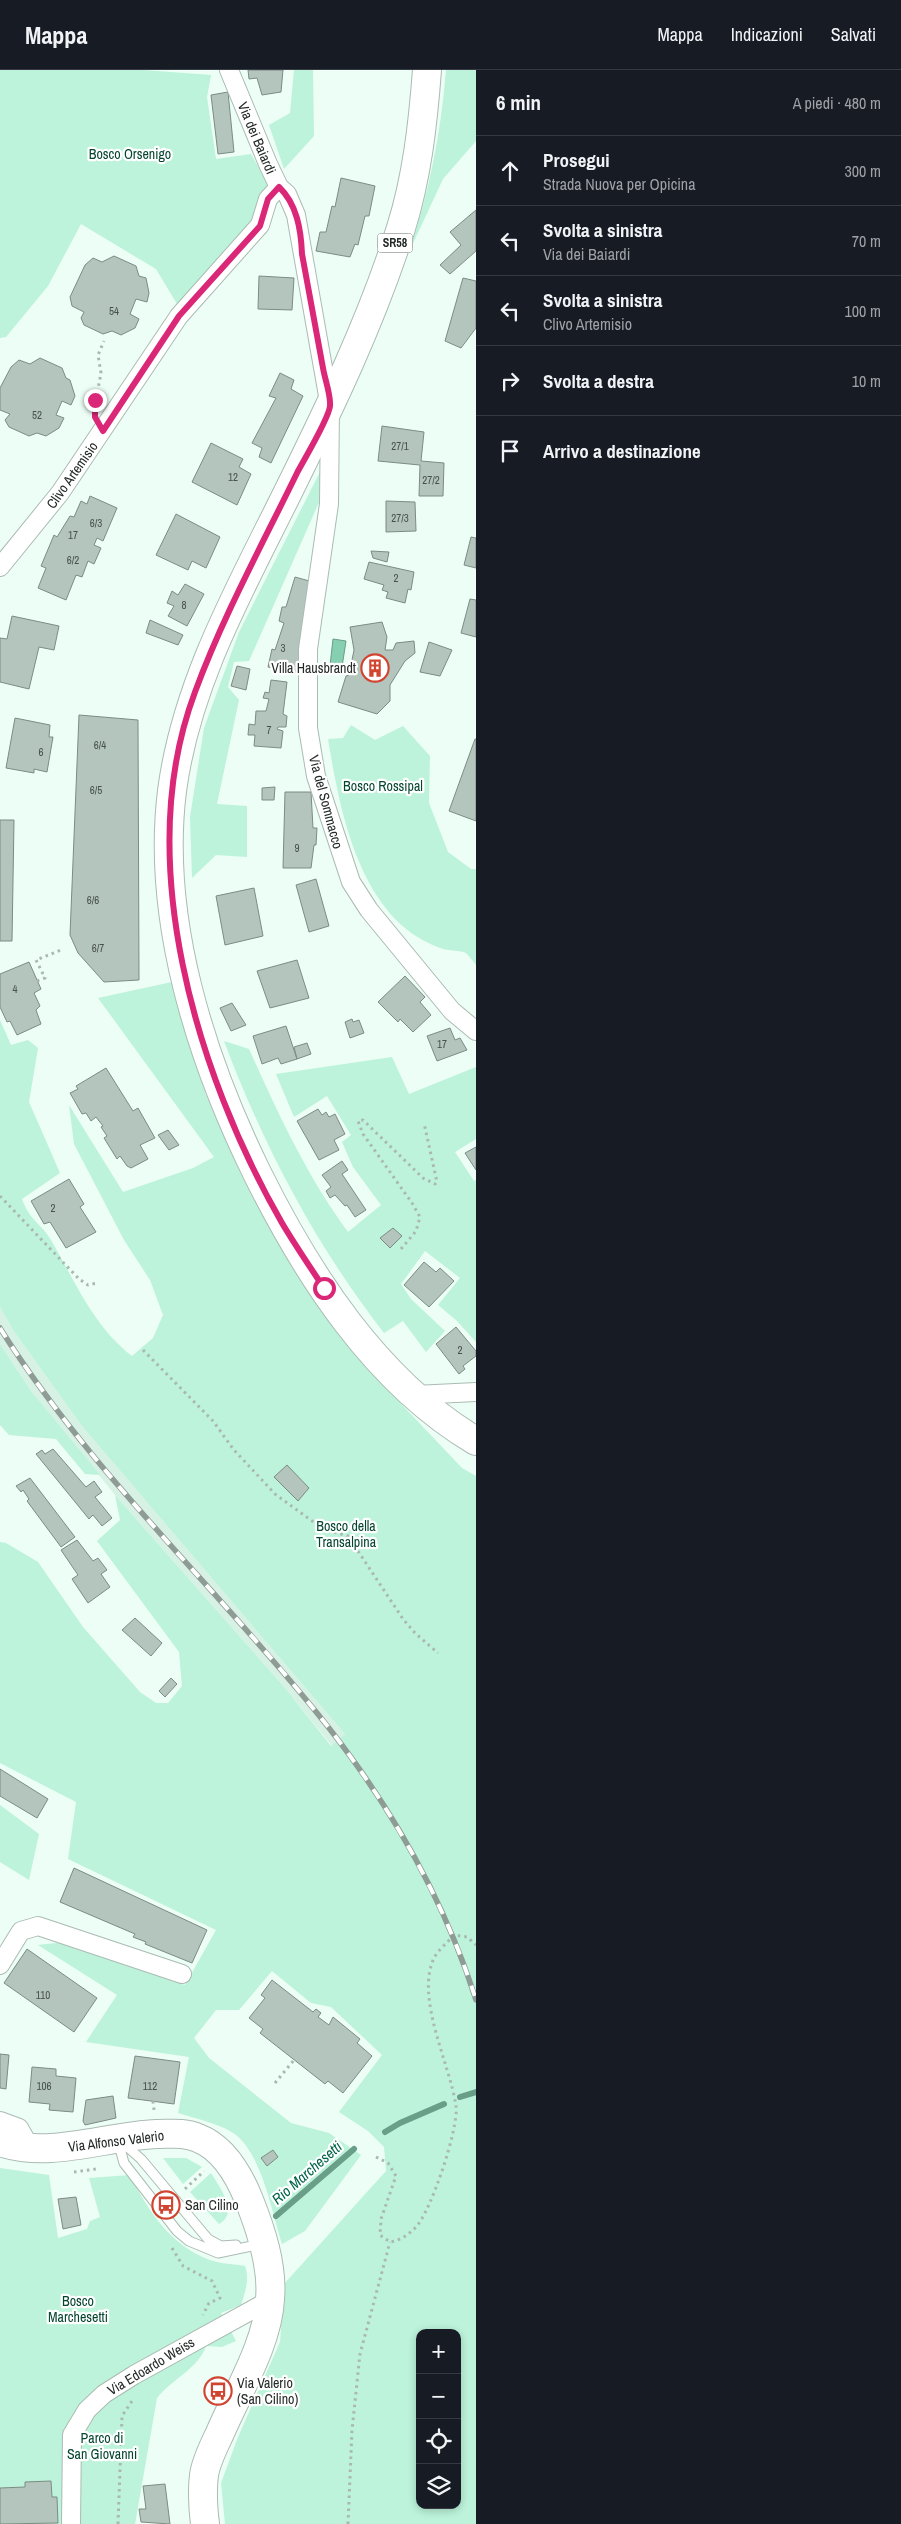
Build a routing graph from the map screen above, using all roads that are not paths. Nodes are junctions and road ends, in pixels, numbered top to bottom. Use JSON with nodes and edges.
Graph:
{"nodes":[{"id":1,"x":229,"y":70,"type":"edge"},
{"id":2,"x":427,"y":70,"type":"edge"},
{"id":3,"x":279,"y":187,"type":"junction"},
{"id":4,"x":330,"y":407,"type":"junction"},
{"id":5,"x":0,"y":568,"type":"edge"},
{"id":6,"x":476,"y":1031,"type":"edge"},
{"id":7,"x":476,"y":1392,"type":"edge"},
{"id":8,"x":415,"y":1395,"type":"junction"},
{"id":9,"x":476,"y":1441,"type":"edge"},
{"id":10,"x":0,"y":1965,"type":"edge"},
{"id":11,"x":182,"y":1974,"type":"dead end"},
{"id":12,"x":0,"y":2121,"type":"edge"},
{"id":13,"x":117,"y":2138,"type":"junction"},
{"id":14,"x":0,"y":2142,"type":"edge"},
{"id":15,"x":31,"y":2149,"type":"junction"},
{"id":16,"x":263,"y":2243,"type":"junction"},
{"id":17,"x":270,"y":2300,"type":"junction"},
{"id":18,"x":71,"y":2524,"type":"edge"},
{"id":19,"x":205,"y":2524,"type":"edge"}],
"edges":[{"from":1,"to":3,"type":"street","name":"Via dei Baiardi"},
{"from":2,"to":4,"type":"main road","number":"SR58"},
{"from":3,"to":4,"type":"street","name":"Via dei Baiardi"},
{"from":3,"to":5,"type":"street","name":"Clivo Artemisio"},
{"from":4,"to":6,"type":"street","name":"Via del Sommacco"},
{"from":4,"to":8,"type":"main road","number":"SR58"},
{"from":7,"to":8,"type":"street"},
{"from":8,"to":9,"type":"main road","number":"SR58"},
{"from":10,"to":11,"type":"street"},
{"from":12,"to":15,"type":"street"},
{"from":13,"to":15,"type":"main road","name":"Via Alfonso Valerio"},
{"from":13,"to":16,"type":"lane"},
{"from":13,"to":16,"type":"lane"},
{"from":13,"to":16,"type":"main road","name":"Via Alfonso Valerio"},
{"from":14,"to":15,"type":"main road","name":"Via Alfonso Valerio"},
{"from":16,"to":17,"type":"main road","name":"Via Alfonso Valerio"},
{"from":17,"to":18,"type":"street","name":"Via Edoardo Weiss"},
{"from":17,"to":19,"type":"main road","name":"Via Alfonso Valerio"}]}
